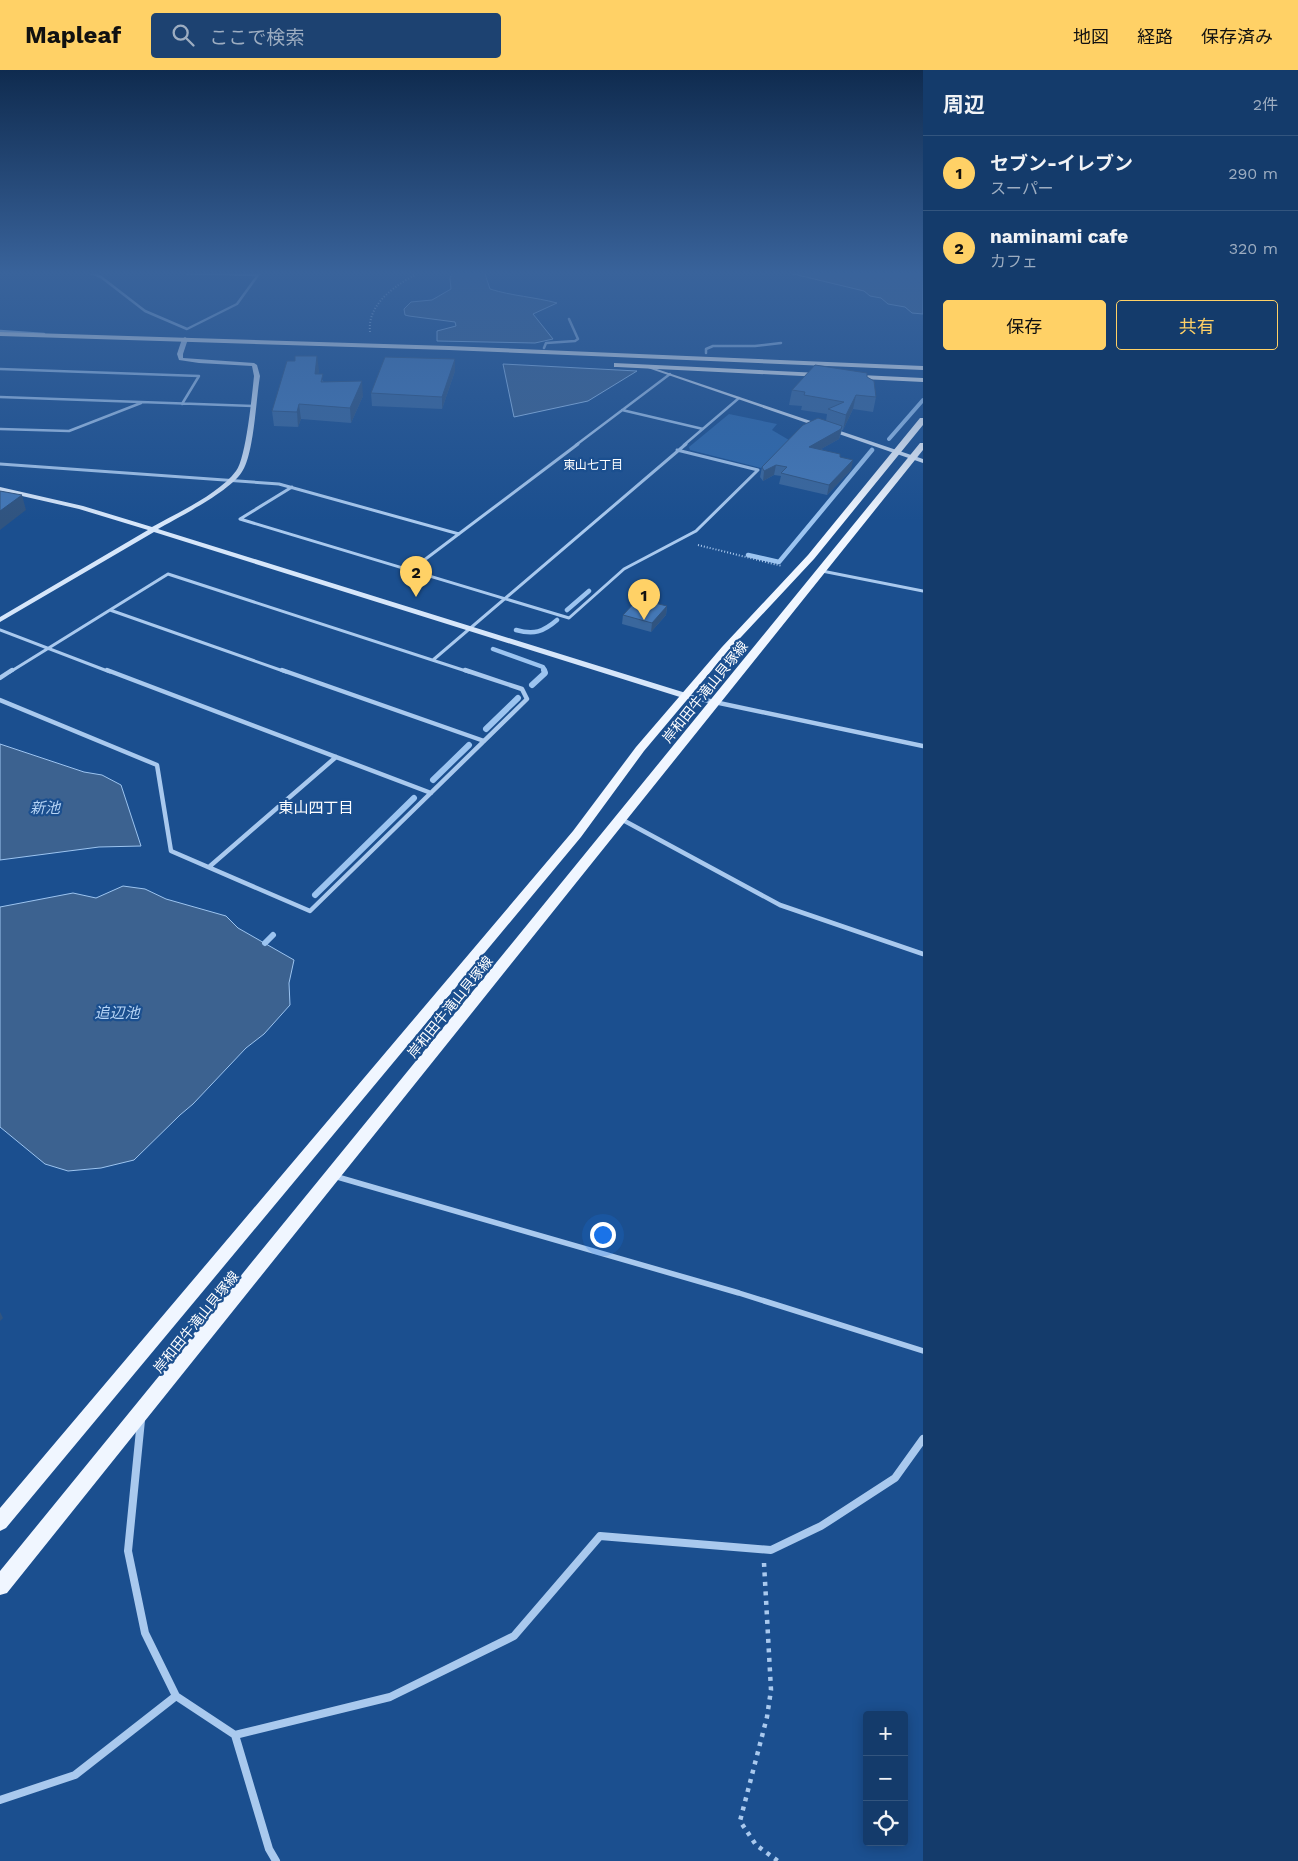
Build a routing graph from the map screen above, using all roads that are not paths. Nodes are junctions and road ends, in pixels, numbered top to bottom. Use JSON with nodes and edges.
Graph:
{"nodes":[{"id":1,"x":181,"y":355,"type":"edge"},
{"id":2,"x":436,"y":355,"type":"edge"},
{"id":3,"x":591,"y":355,"type":"edge"},
{"id":4,"x":761,"y":355,"type":"edge"},
{"id":5,"x":551,"y":358,"type":"junction"},
{"id":6,"x":923,"y":362,"type":"edge"},
{"id":7,"x":585,"y":363,"type":"dead end"},
{"id":8,"x":612,"y":364,"type":"dead end"},
{"id":9,"x":816,"y":365,"type":"junction"},
{"id":10,"x":648,"y":366,"type":"junction"},
{"id":11,"x":923,"y":368,"type":"edge"},
{"id":12,"x":0,"y":369,"type":"edge"},
{"id":13,"x":670,"y":374,"type":"junction"},
{"id":14,"x":923,"y":374,"type":"edge"},
{"id":15,"x":923,"y":380,"type":"edge"},
{"id":16,"x":0,"y":398,"type":"edge"},
{"id":17,"x":739,"y":398,"type":"junction"},
{"id":18,"x":143,"y":402,"type":"junction"},
{"id":19,"x":182,"y":404,"type":"junction"},
{"id":20,"x":253,"y":406,"type":"junction"},
{"id":21,"x":622,"y":410,"type":"junction"},
{"id":22,"x":923,"y":420,"type":"edge"},
{"id":23,"x":0,"y":429,"type":"edge"},
{"id":24,"x":702,"y":429,"type":"junction"},
{"id":25,"x":923,"y":445,"type":"edge"},
{"id":26,"x":677,"y":450,"type":"junction"},
{"id":27,"x":897,"y":452,"type":"junction"},
{"id":28,"x":918,"y":459,"type":"edge"},
{"id":29,"x":0,"y":464,"type":"edge"},
{"id":30,"x":231,"y":481,"type":"junction"},
{"id":31,"x":292,"y":487,"type":"junction"},
{"id":32,"x":0,"y":489,"type":"edge"},
{"id":33,"x":153,"y":529,"type":"junction"},
{"id":34,"x":459,"y":534,"type":"junction"},
{"id":35,"x":411,"y":570,"type":"junction"},
{"id":36,"x":822,"y":571,"type":"junction"},
{"id":37,"x":923,"y":591,"type":"edge"},
{"id":38,"x":504,"y":598,"type":"junction"},
{"id":39,"x":110,"y":610,"type":"junction"},
{"id":40,"x":0,"y":620,"type":"edge"},
{"id":41,"x":469,"y":628,"type":"junction"},
{"id":42,"x":0,"y":630,"type":"edge"},
{"id":43,"x":48,"y":648,"type":"junction"},
{"id":44,"x":433,"y":660,"type":"junction"},
{"id":45,"x":0,"y":678,"type":"edge"},
{"id":46,"x":686,"y":696,"type":"junction"},
{"id":47,"x":0,"y":700,"type":"edge"},
{"id":48,"x":715,"y":702,"type":"junction"},
{"id":49,"x":484,"y":741,"type":"junction"},
{"id":50,"x":923,"y":746,"type":"edge"},
{"id":51,"x":336,"y":757,"type":"junction"},
{"id":52,"x":431,"y":793,"type":"junction"},
{"id":53,"x":621,"y":819,"type":"junction"},
{"id":54,"x":209,"y":867,"type":"junction"},
{"id":55,"x":923,"y":954,"type":"edge"},
{"id":56,"x":334,"y":1176,"type":"junction"},
{"id":57,"x":923,"y":1351,"type":"edge"},
{"id":58,"x":142,"y":1413,"type":"junction"},
{"id":59,"x":923,"y":1439,"type":"edge"},
{"id":60,"x":0,"y":1522,"type":"edge"},
{"id":61,"x":0,"y":1586,"type":"edge"},
{"id":62,"x":176,"y":1696,"type":"junction"},
{"id":63,"x":235,"y":1735,"type":"junction"},
{"id":64,"x":0,"y":1800,"type":"edge"},
{"id":65,"x":276,"y":1861,"type":"edge"}],
"edges":[{"from":1,"to":20,"type":"street"},
{"from":2,"to":5,"type":"highway"},
{"from":3,"to":9,"type":"highway"},
{"from":4,"to":6,"type":"highway"},
{"from":5,"to":7,"type":"highway"},
{"from":5,"to":9,"type":"highway"},
{"from":8,"to":10,"type":"highway"},
{"from":9,"to":11,"type":"highway"},
{"from":9,"to":14,"type":"highway"},
{"from":10,"to":13,"type":"street"},
{"from":10,"to":15,"type":"highway"},
{"from":12,"to":19,"type":"street"},
{"from":13,"to":17,"type":"street"},
{"from":13,"to":21,"type":"street"},
{"from":16,"to":18,"type":"street"},
{"from":17,"to":24,"type":"street"},
{"from":17,"to":27,"type":"street"},
{"from":18,"to":19,"type":"street"},
{"from":18,"to":23,"type":"street"},
{"from":19,"to":20,"type":"street"},
{"from":20,"to":30,"type":"street"},
{"from":21,"to":24,"type":"street"},
{"from":21,"to":34,"type":"street"},
{"from":22,"to":27,"type":"main road","name":"岸和田牛滝山貝塚線"},
{"from":24,"to":26,"type":"street"},
{"from":25,"to":28,"type":"main road","name":"岸和田牛滝山貝塚線"},
{"from":26,"to":38,"type":"street"},
{"from":26,"to":38,"type":"street"},
{"from":27,"to":28,"type":"street"},
{"from":27,"to":46,"type":"main road","name":"岸和田牛滝山貝塚線"},
{"from":28,"to":36,"type":"main road","name":"岸和田牛滝山貝塚線"},
{"from":29,"to":30,"type":"street"},
{"from":30,"to":31,"type":"street"},
{"from":30,"to":33,"type":"street"},
{"from":31,"to":34,"type":"street"},
{"from":31,"to":35,"type":"street"},
{"from":32,"to":33,"type":"street"},
{"from":33,"to":40,"type":"street"},
{"from":33,"to":41,"type":"street"},
{"from":34,"to":35,"type":"street"},
{"from":35,"to":38,"type":"street"},
{"from":36,"to":37,"type":"street"},
{"from":36,"to":48,"type":"main road","name":"岸和田牛滝山貝塚線"},
{"from":38,"to":41,"type":"street"},
{"from":39,"to":43,"type":"street"},
{"from":39,"to":44,"type":"street"},
{"from":39,"to":49,"type":"street"},
{"from":41,"to":44,"type":"street"},
{"from":41,"to":46,"type":"street"},
{"from":42,"to":43,"type":"street"},
{"from":43,"to":45,"type":"street"},
{"from":43,"to":51,"type":"street"},
{"from":44,"to":49,"type":"street"},
{"from":46,"to":48,"type":"street"},
{"from":46,"to":60,"type":"main road","name":"岸和田牛滝山貝塚線"},
{"from":47,"to":54,"type":"street"},
{"from":48,"to":50,"type":"street"},
{"from":48,"to":53,"type":"main road","name":"岸和田牛滝山貝塚線"},
{"from":49,"to":52,"type":"street"},
{"from":51,"to":52,"type":"street"},
{"from":51,"to":54,"type":"street"},
{"from":52,"to":54,"type":"street"},
{"from":53,"to":55,"type":"street"},
{"from":53,"to":56,"type":"main road","name":"岸和田牛滝山貝塚線"},
{"from":56,"to":57,"type":"street"},
{"from":56,"to":58,"type":"main road","name":"岸和田牛滝山貝塚線"},
{"from":58,"to":61,"type":"main road","name":"岸和田牛滝山貝塚線"},
{"from":58,"to":62,"type":"street"},
{"from":59,"to":63,"type":"street"},
{"from":62,"to":63,"type":"street"},
{"from":62,"to":64,"type":"street"},
{"from":63,"to":65,"type":"street"}]}
